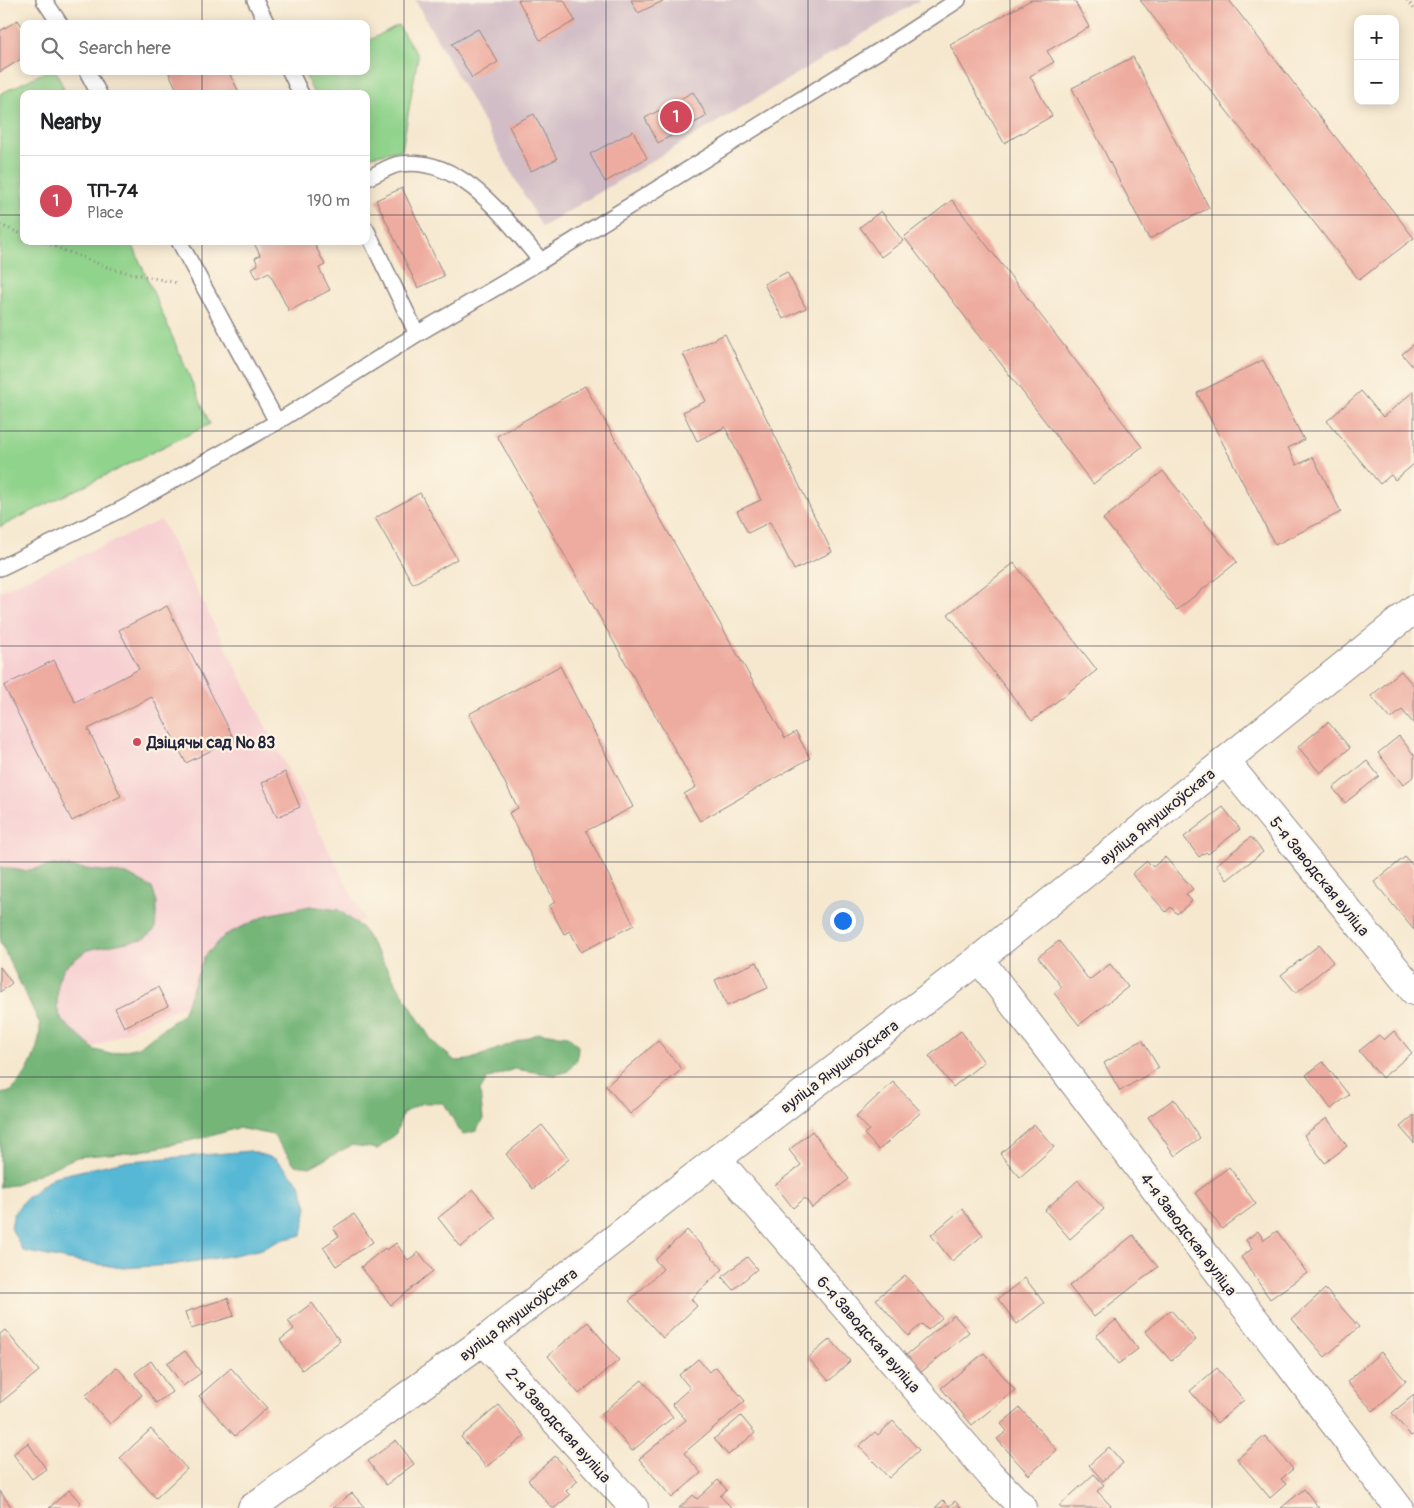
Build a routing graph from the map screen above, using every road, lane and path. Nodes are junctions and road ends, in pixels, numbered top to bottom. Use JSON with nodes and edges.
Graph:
{"nodes":[{"id":1,"x":44,"y":0,"type":"edge"},
{"id":2,"x":256,"y":0,"type":"edge"},
{"id":3,"x":958,"y":0,"type":"edge"},
{"id":4,"x":1407,"y":0,"type":"edge"},
{"id":5,"x":1414,"y":9,"type":"edge"},
{"id":6,"x":57,"y":20,"type":"edge"},
{"id":7,"x":265,"y":20,"type":"edge"},
{"id":8,"x":89,"y":75,"type":"edge"},
{"id":9,"x":292,"y":75,"type":"edge"},
{"id":10,"x":97,"y":90,"type":"edge"},
{"id":11,"x":299,"y":90,"type":"edge"},
{"id":12,"x":372,"y":176,"type":"dead end"},
{"id":13,"x":0,"y":225,"type":"edge"},
{"id":14,"x":20,"y":232,"type":"edge"},
{"id":15,"x":370,"y":237,"type":"edge"},
{"id":16,"x":51,"y":245,"type":"edge"},
{"id":17,"x":181,"y":245,"type":"edge"},
{"id":18,"x":541,"y":261,"type":"junction"},
{"id":19,"x":205,"y":288,"type":"junction"},
{"id":20,"x":417,"y":334,"type":"junction"},
{"id":21,"x":277,"y":422,"type":"junction"},
{"id":22,"x":0,"y":568,"type":"edge"},
{"id":23,"x":1414,"y":609,"type":"edge"},
{"id":24,"x":1226,"y":762,"type":"junction"},
{"id":25,"x":979,"y":959,"type":"junction"},
{"id":26,"x":1414,"y":991,"type":"edge"},
{"id":27,"x":717,"y":1160,"type":"junction"},
{"id":28,"x":483,"y":1342,"type":"junction"},
{"id":29,"x":252,"y":1508,"type":"edge"},
{"id":30,"x":634,"y":1508,"type":"edge"},
{"id":31,"x":1023,"y":1508,"type":"edge"},
{"id":32,"x":1399,"y":1508,"type":"edge"}],
"edges":[{"from":1,"to":6,"type":"lane"},
{"from":2,"to":7,"type":"lane"},
{"from":3,"to":18,"type":"lane"},
{"from":4,"to":5,"type":"path"},
{"from":8,"to":10,"type":"lane"},
{"from":9,"to":11,"type":"lane"},
{"from":12,"to":18,"type":"lane"},
{"from":13,"to":14,"type":"path"},
{"from":15,"to":20,"type":"lane"},
{"from":16,"to":19,"type":"path"},
{"from":17,"to":19,"type":"lane"},
{"from":18,"to":20,"type":"lane"},
{"from":19,"to":21,"type":"lane"},
{"from":20,"to":21,"type":"lane"},
{"from":21,"to":22,"type":"lane"},
{"from":23,"to":24,"type":"street","name":"вуліца Янушкоўскага"},
{"from":24,"to":25,"type":"street","name":"вуліца Янушкоўскага"},
{"from":24,"to":26,"type":"street","name":"5-я Заводская вуліца"},
{"from":25,"to":27,"type":"street","name":"вуліца Янушкоўскага"},
{"from":25,"to":32,"type":"street","name":"4-я Заводская вуліца"},
{"from":27,"to":28,"type":"street","name":"вуліца Янушкоўскага"},
{"from":27,"to":31,"type":"street","name":"6-я Заводская вуліца"},
{"from":28,"to":29,"type":"street","name":"вуліца Янушкоўскага"},
{"from":28,"to":30,"type":"street","name":"2-я Заводская вуліца"}]}
